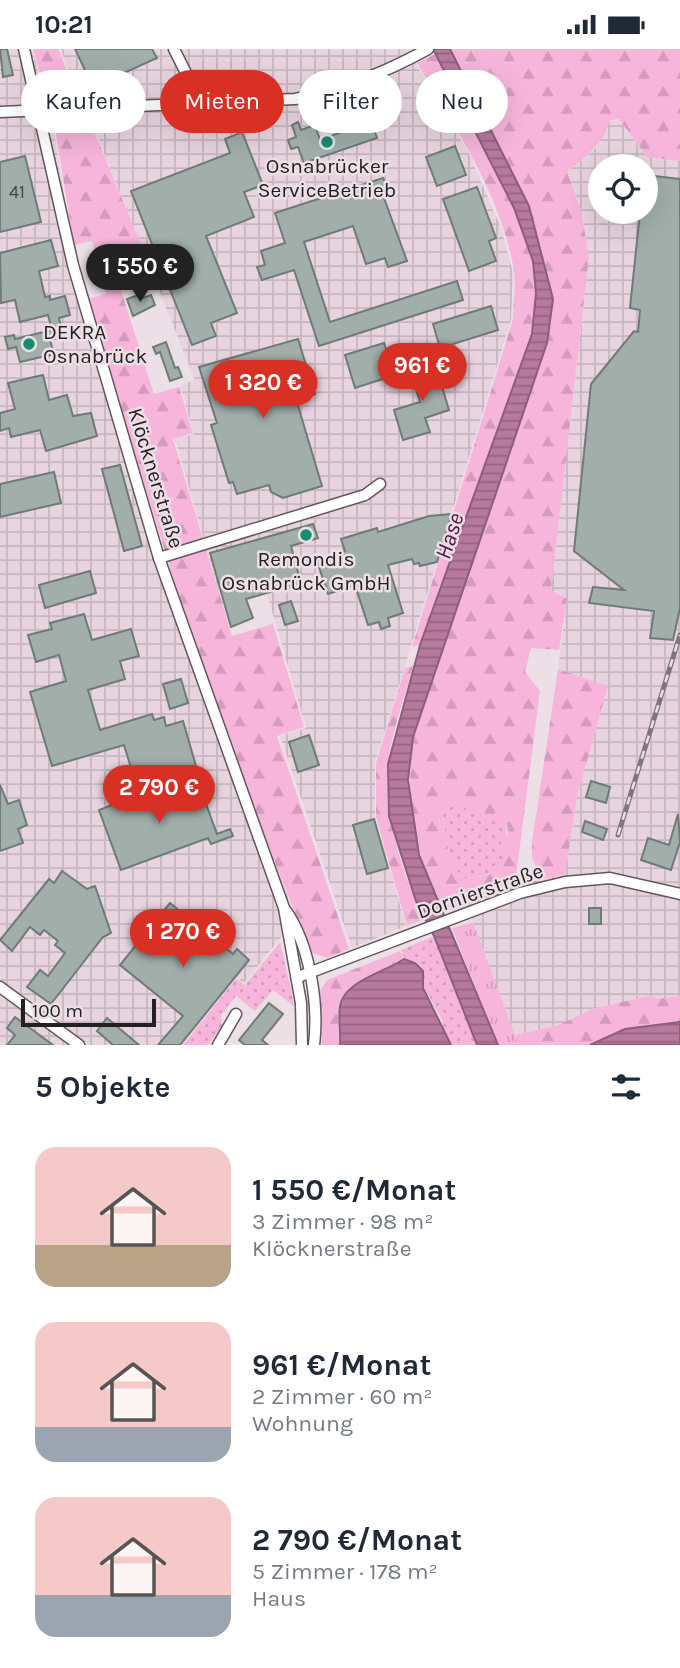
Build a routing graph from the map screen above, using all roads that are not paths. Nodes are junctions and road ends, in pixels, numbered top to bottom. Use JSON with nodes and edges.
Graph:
{"nodes":[{"id":1,"x":24,"y":49,"type":"edge"},
{"id":2,"x":174,"y":49,"type":"edge"},
{"id":3,"x":426,"y":50,"type":"edge"},
{"id":4,"x":29,"y":70,"type":"edge"},
{"id":5,"x":184,"y":70,"type":"edge"},
{"id":6,"x":284,"y":99,"type":"edge"},
{"id":7,"x":21,"y":110,"type":"edge"},
{"id":8,"x":0,"y":112,"type":"edge"},
{"id":9,"x":43,"y":133,"type":"edge"},
{"id":10,"x":380,"y":484,"type":"dead end"},
{"id":11,"x":159,"y":558,"type":"junction"},
{"id":12,"x":680,"y":894,"type":"edge"},
{"id":13,"x":284,"y":908,"type":"junction"},
{"id":14,"x":309,"y":975,"type":"junction"},
{"id":15,"x":298,"y":978,"type":"junction"},
{"id":16,"x":0,"y":986,"type":"edge"},
{"id":17,"x":236,"y":1014,"type":"dead end"},
{"id":18,"x":79,"y":1045,"type":"edge"},
{"id":19,"x":218,"y":1045,"type":"edge"},
{"id":20,"x":302,"y":1045,"type":"edge"},
{"id":21,"x":314,"y":1045,"type":"edge"}],
"edges":[{"from":1,"to":4,"type":"street","name":"Klöcknerstraße"},
{"from":2,"to":5,"type":"street"},
{"from":3,"to":6,"type":"street"},
{"from":7,"to":8,"type":"street"},
{"from":9,"to":11,"type":"street","name":"Klöcknerstraße"},
{"from":10,"to":11,"type":"street"},
{"from":11,"to":13,"type":"street","name":"Klöcknerstraße"},
{"from":12,"to":14,"type":"street","name":"Dornierstraße"},
{"from":13,"to":14,"type":"street","name":"Klöcknerstraße"},
{"from":13,"to":15,"type":"street","name":"Klöcknerstraße"},
{"from":14,"to":15,"type":"street","name":"Dornierstraße"},
{"from":14,"to":21,"type":"street","name":"Klöcknerstraße"},
{"from":15,"to":20,"type":"street","name":"Klöcknerstraße"},
{"from":16,"to":18,"type":"street"},
{"from":17,"to":19,"type":"street"}]}
